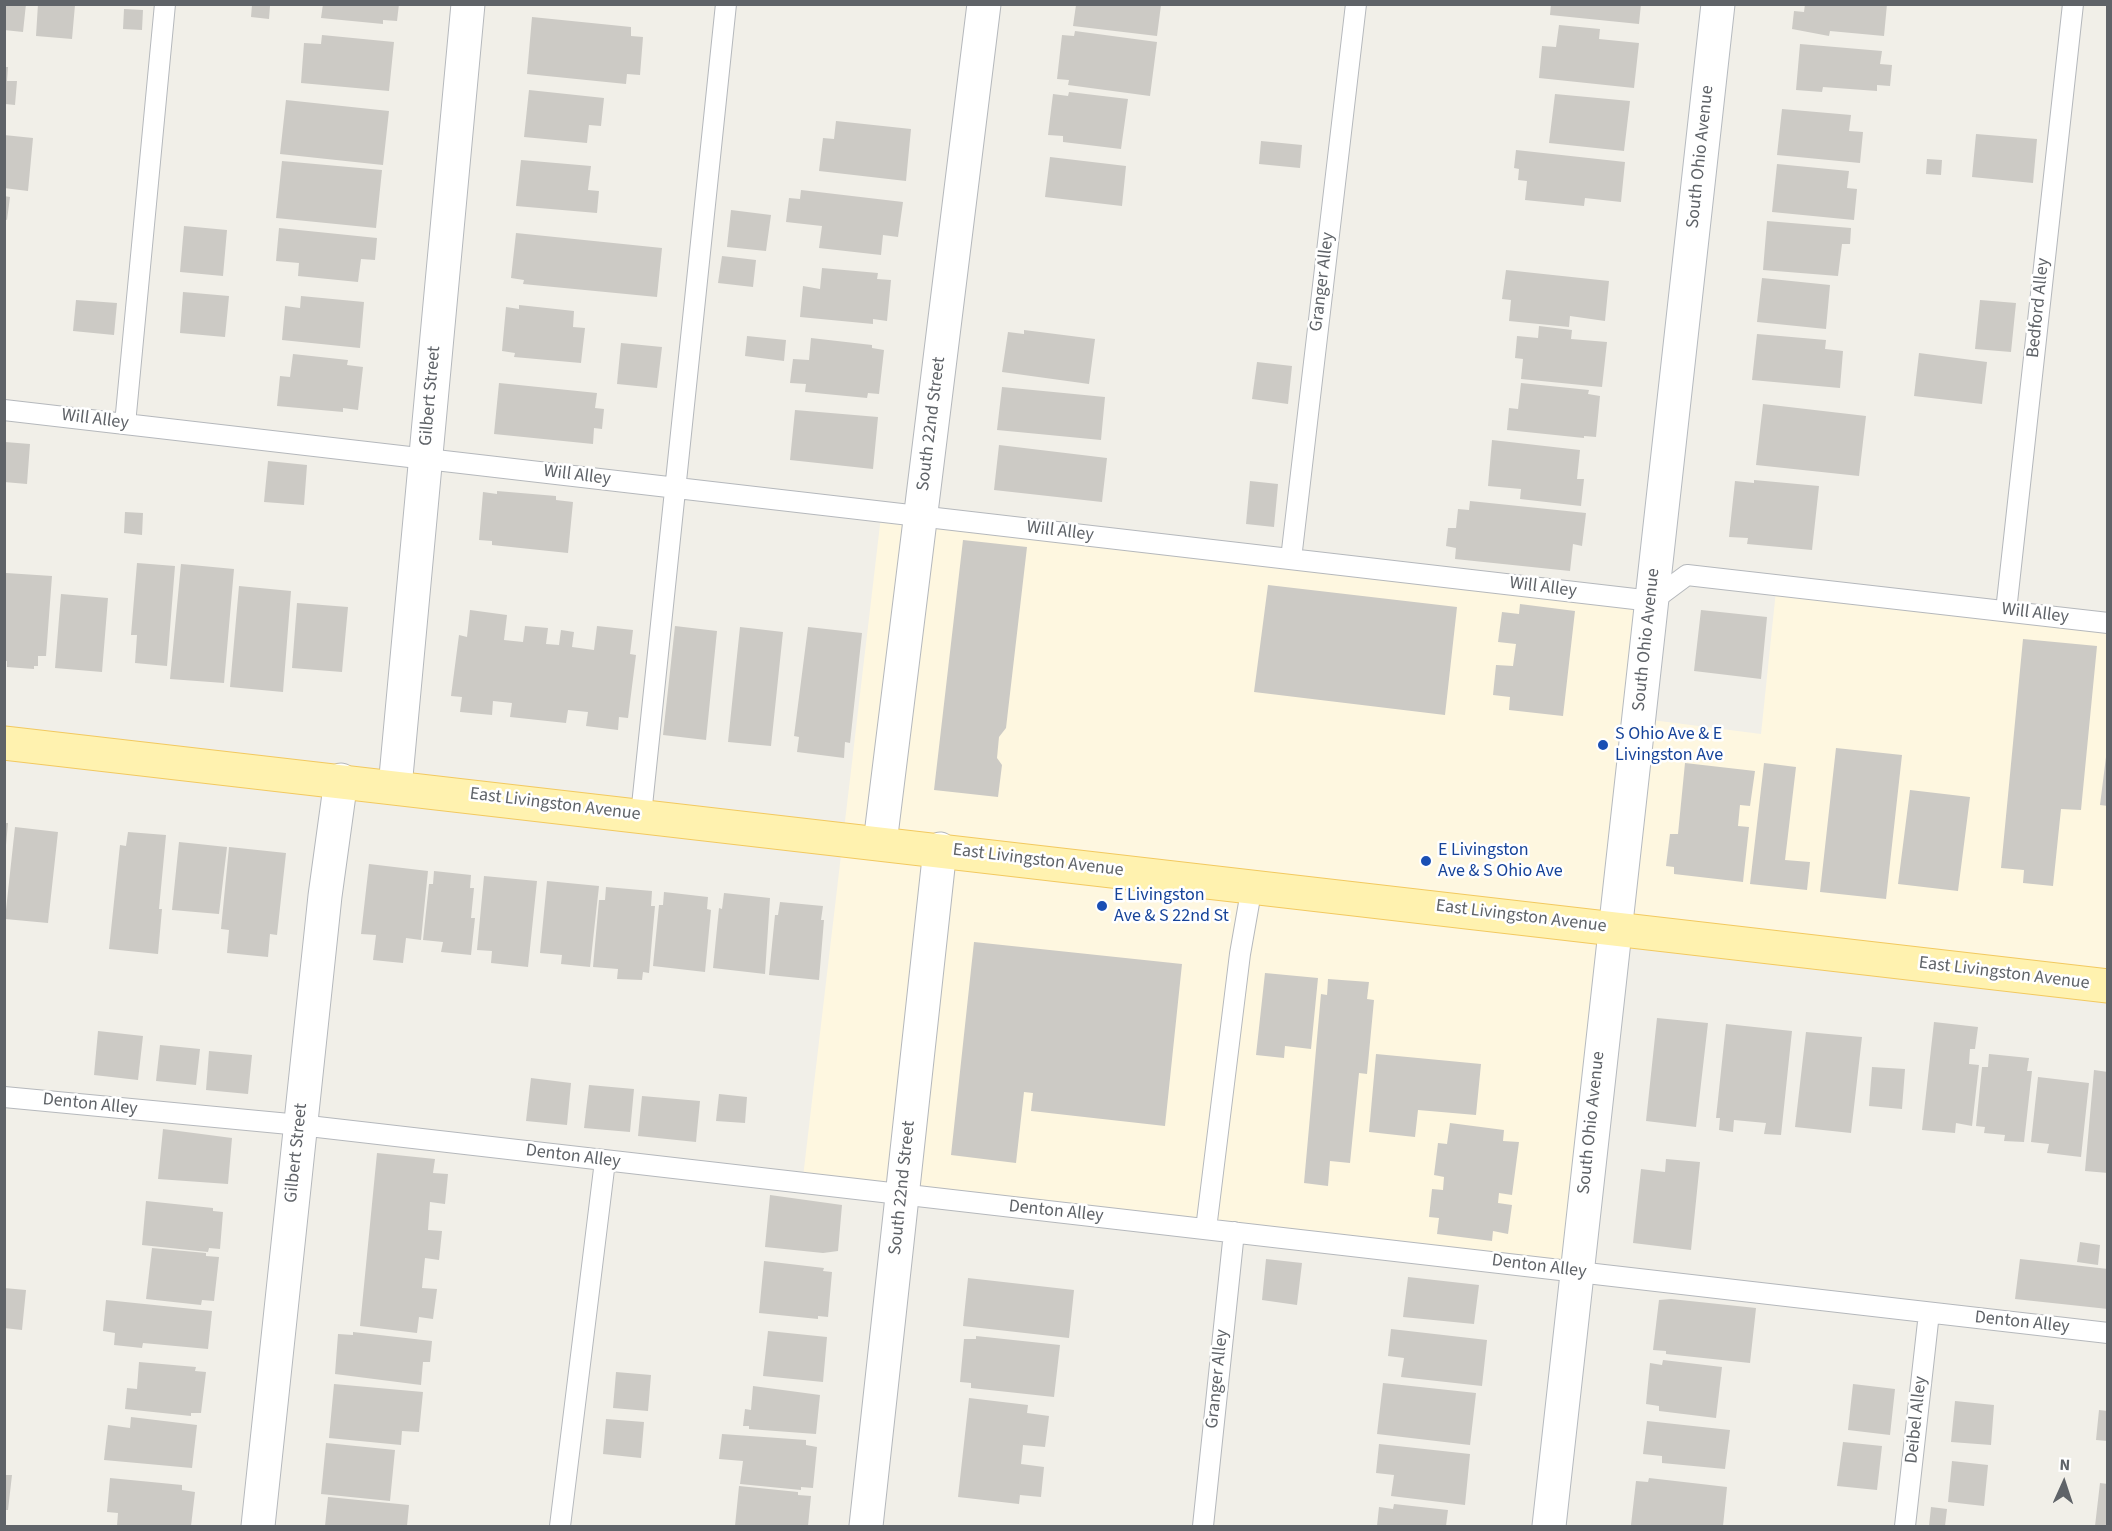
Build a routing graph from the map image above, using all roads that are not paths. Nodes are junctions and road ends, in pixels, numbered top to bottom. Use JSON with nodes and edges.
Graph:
{"nodes":[{"id":1,"x":165,"y":4,"type":"edge"},
{"id":2,"x":468,"y":4,"type":"edge"},
{"id":3,"x":726,"y":4,"type":"edge"},
{"id":4,"x":984,"y":4,"type":"edge"},
{"id":5,"x":1356,"y":4,"type":"edge"},
{"id":6,"x":1718,"y":4,"type":"edge"},
{"id":7,"x":2073,"y":4,"type":"edge"},
{"id":8,"x":4,"y":410,"type":"edge"},
{"id":9,"x":125,"y":423,"type":"junction"},
{"id":10,"x":426,"y":458,"type":"junction"},
{"id":11,"x":675,"y":487,"type":"junction"},
{"id":12,"x":921,"y":516,"type":"junction"},
{"id":13,"x":1291,"y":559,"type":"junction"},
{"id":14,"x":1652,"y":601,"type":"junction"},
{"id":15,"x":2006,"y":611,"type":"junction"},
{"id":16,"x":2108,"y":623,"type":"edge"},
{"id":17,"x":4,"y":743,"type":"edge"},
{"id":18,"x":340,"y":780,"type":"junction"},
{"id":19,"x":395,"y":787,"type":"junction"},
{"id":20,"x":641,"y":815,"type":"junction"},
{"id":21,"x":880,"y":843,"type":"junction"},
{"id":22,"x":940,"y":849,"type":"junction"},
{"id":23,"x":1252,"y":886,"type":"junction"},
{"id":24,"x":1615,"y":928,"type":"junction"},
{"id":25,"x":2106,"y":979,"type":"edge"},
{"id":26,"x":4,"y":1097,"type":"edge"},
{"id":27,"x":300,"y":1125,"type":"junction"},
{"id":28,"x":605,"y":1161,"type":"junction"},
{"id":29,"x":902,"y":1195,"type":"junction"},
{"id":30,"x":1206,"y":1229,"type":"junction"},
{"id":31,"x":1234,"y":1232,"type":"junction"},
{"id":32,"x":1576,"y":1271,"type":"junction"},
{"id":33,"x":1929,"y":1313,"type":"junction"},
{"id":34,"x":2108,"y":1333,"type":"edge"},
{"id":35,"x":258,"y":1527,"type":"edge"},
{"id":36,"x":560,"y":1527,"type":"edge"},
{"id":37,"x":866,"y":1527,"type":"edge"},
{"id":38,"x":1203,"y":1527,"type":"edge"},
{"id":39,"x":1549,"y":1527,"type":"edge"},
{"id":40,"x":1905,"y":1527,"type":"edge"}],
"edges":[{"from":1,"to":9,"type":"lane"},
{"from":2,"to":10,"type":"street","name":"Gilbert Street"},
{"from":3,"to":11,"type":"lane"},
{"from":4,"to":12,"type":"street","name":"South 22nd Street"},
{"from":5,"to":13,"type":"lane","name":"Granger Alley"},
{"from":6,"to":14,"type":"street","name":"South Ohio Avenue"},
{"from":7,"to":15,"type":"lane","name":"Bedford Alley"},
{"from":8,"to":9,"type":"lane","name":"Will Alley"},
{"from":9,"to":10,"type":"lane","name":"Will Alley"},
{"from":10,"to":11,"type":"lane","name":"Will Alley"},
{"from":10,"to":19,"type":"street","name":"Gilbert Street"},
{"from":11,"to":12,"type":"lane","name":"Will Alley"},
{"from":11,"to":20,"type":"lane"},
{"from":12,"to":13,"type":"lane","name":"Will Alley"},
{"from":12,"to":21,"type":"street","name":"South 22nd Street"},
{"from":13,"to":14,"type":"lane","name":"Will Alley"},
{"from":14,"to":15,"type":"lane","name":"Will Alley"},
{"from":14,"to":24,"type":"street","name":"South Ohio Avenue"},
{"from":15,"to":16,"type":"lane","name":"Will Alley"},
{"from":17,"to":18,"type":"main road","name":"East Livingston Avenue"},
{"from":18,"to":19,"type":"main road","name":"East Livingston Avenue"},
{"from":18,"to":27,"type":"street","name":"Gilbert Street"},
{"from":19,"to":20,"type":"main road","name":"East Livingston Avenue"},
{"from":20,"to":21,"type":"main road","name":"East Livingston Avenue"},
{"from":21,"to":22,"type":"main road","name":"East Livingston Avenue"},
{"from":22,"to":23,"type":"main road","name":"East Livingston Avenue"},
{"from":22,"to":29,"type":"street","name":"South 22nd Street"},
{"from":23,"to":24,"type":"main road","name":"East Livingston Avenue"},
{"from":23,"to":30,"type":"lane"},
{"from":24,"to":25,"type":"main road","name":"East Livingston Avenue"},
{"from":24,"to":32,"type":"street","name":"South Ohio Avenue"},
{"from":26,"to":27,"type":"lane","name":"Denton Alley"},
{"from":27,"to":28,"type":"lane","name":"Denton Alley"},
{"from":27,"to":35,"type":"street","name":"Gilbert Street"},
{"from":28,"to":29,"type":"lane","name":"Denton Alley"},
{"from":28,"to":36,"type":"lane"},
{"from":29,"to":30,"type":"lane","name":"Denton Alley"},
{"from":29,"to":37,"type":"street","name":"South 22nd Street"},
{"from":30,"to":31,"type":"lane","name":"Denton Alley"},
{"from":31,"to":32,"type":"lane","name":"Denton Alley"},
{"from":31,"to":38,"type":"lane","name":"Granger Alley"},
{"from":32,"to":33,"type":"lane","name":"Denton Alley"},
{"from":32,"to":39,"type":"street","name":"South Ohio Avenue"},
{"from":33,"to":34,"type":"lane","name":"Denton Alley"},
{"from":33,"to":40,"type":"lane","name":"Deibel Alley"}]}
